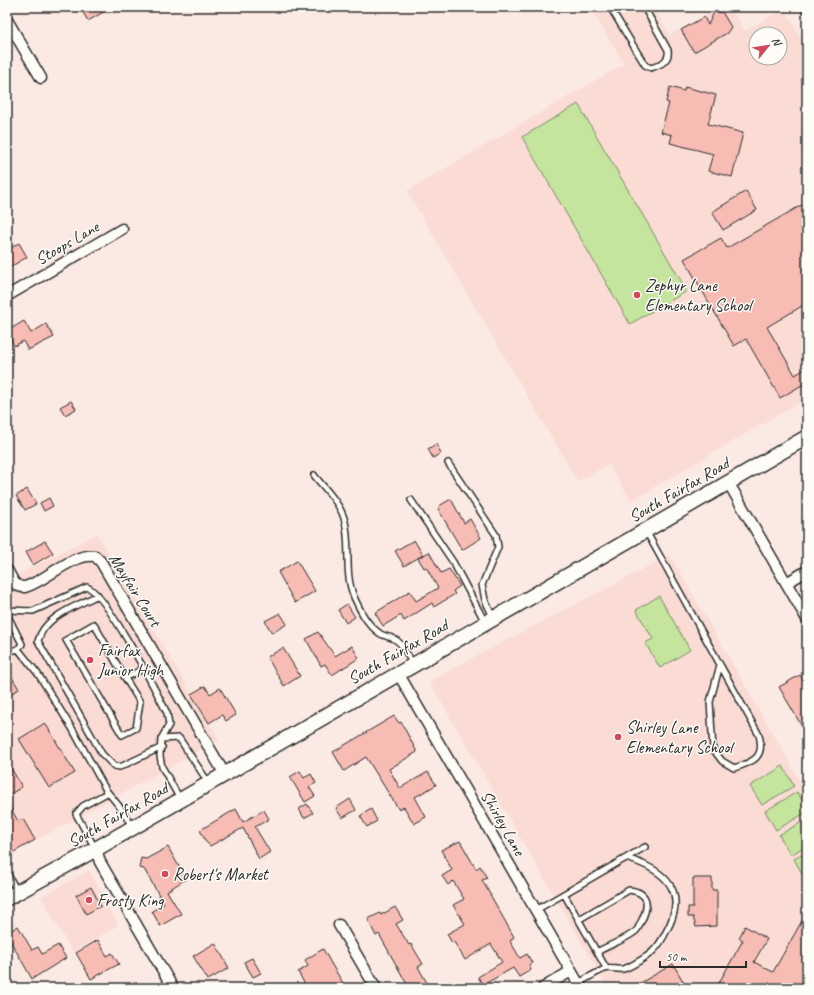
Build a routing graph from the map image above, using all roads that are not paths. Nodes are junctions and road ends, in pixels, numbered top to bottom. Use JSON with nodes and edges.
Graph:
{"nodes":[{"id":1,"x":610,"y":7,"type":"edge"},
{"id":2,"x":644,"y":7,"type":"edge"},
{"id":3,"x":7,"y":20,"type":"edge"},
{"id":4,"x":41,"y":78,"type":"dead end"},
{"id":5,"x":122,"y":229,"type":"dead end"},
{"id":6,"x":7,"y":296,"type":"edge"},
{"id":7,"x":807,"y":437,"type":"edge"},
{"id":8,"x":448,"y":464,"type":"dead end"},
{"id":9,"x":314,"y":475,"type":"dead end"},
{"id":10,"x":728,"y":482,"type":"junction"},
{"id":11,"x":411,"y":500,"type":"dead end"},
{"id":12,"x":646,"y":530,"type":"junction"},
{"id":13,"x":7,"y":570,"type":"edge"},
{"id":14,"x":807,"y":571,"type":"edge"},
{"id":15,"x":786,"y":583,"type":"junction"},
{"id":16,"x":98,"y":595,"type":"junction"},
{"id":17,"x":7,"y":610,"type":"edge"},
{"id":18,"x":7,"y":614,"type":"edge"},
{"id":19,"x":807,"y":619,"type":"edge"},
{"id":20,"x":490,"y":620,"type":"junction"},
{"id":21,"x":18,"y":649,"type":"junction"},
{"id":22,"x":7,"y":652,"type":"edge"},
{"id":23,"x":413,"y":665,"type":"junction"},
{"id":24,"x":720,"y":665,"type":"junction"},
{"id":25,"x":143,"y":669,"type":"junction"},
{"id":26,"x":398,"y":673,"type":"junction"},
{"id":27,"x":125,"y":678,"type":"junction"},
{"id":28,"x":161,"y":739,"type":"junction"},
{"id":29,"x":162,"y":747,"type":"junction"},
{"id":30,"x":224,"y":773,"type":"junction"},
{"id":31,"x":209,"y":782,"type":"junction"},
{"id":32,"x":106,"y":790,"type":"junction"},
{"id":33,"x":180,"y":800,"type":"junction"},
{"id":34,"x":133,"y":827,"type":"junction"},
{"id":35,"x":646,"y":847,"type":"dead end"},
{"id":36,"x":96,"y":849,"type":"junction"},
{"id":37,"x":626,"y":858,"type":"junction"},
{"id":38,"x":7,"y":873,"type":"edge"},
{"id":39,"x":564,"y":894,"type":"junction"},
{"id":40,"x":12,"y":895,"type":"edge"},
{"id":41,"x":536,"y":910,"type":"junction"},
{"id":42,"x":578,"y":920,"type":"junction"},
{"id":43,"x":339,"y":925,"type":"dead end"},
{"id":44,"x":597,"y":952,"type":"junction"},
{"id":45,"x":606,"y":968,"type":"junction"},
{"id":46,"x":571,"y":972,"type":"junction"},
{"id":47,"x":580,"y":986,"type":"edge"},
{"id":48,"x":173,"y":988,"type":"edge"},
{"id":49,"x":376,"y":988,"type":"edge"},
{"id":50,"x":543,"y":988,"type":"edge"}],
"edges":[{"from":1,"to":2,"type":"lane"},
{"from":3,"to":4,"type":"street"},
{"from":5,"to":6,"type":"street","name":"Stoops Lane"},
{"from":7,"to":10,"type":"street","name":"South Fairfax Road"},
{"from":8,"to":20,"type":"lane"},
{"from":9,"to":23,"type":"lane"},
{"from":10,"to":12,"type":"street","name":"South Fairfax Road"},
{"from":10,"to":15,"type":"street"},
{"from":11,"to":20,"type":"lane"},
{"from":12,"to":20,"type":"street","name":"South Fairfax Road"},
{"from":12,"to":24,"type":"lane"},
{"from":13,"to":30,"type":"street","name":"Mayfair Court"},
{"from":14,"to":15,"type":"street"},
{"from":15,"to":19,"type":"street"},
{"from":16,"to":17,"type":"lane"},
{"from":16,"to":25,"type":"lane"},
{"from":16,"to":29,"type":"lane"},
{"from":18,"to":21,"type":"lane"},
{"from":20,"to":23,"type":"street","name":"South Fairfax Road"},
{"from":21,"to":22,"type":"lane"},
{"from":21,"to":32,"type":"lane"},
{"from":23,"to":26,"type":"street","name":"South Fairfax Road"},
{"from":24,"to":24,"type":"lane"},
{"from":25,"to":27,"type":"lane"},
{"from":25,"to":28,"type":"lane"},
{"from":26,"to":30,"type":"street","name":"South Fairfax Road"},
{"from":26,"to":41,"type":"street","name":"Shirley Lane"},
{"from":27,"to":27,"type":"lane"},
{"from":28,"to":29,"type":"lane"},
{"from":28,"to":31,"type":"lane"},
{"from":29,"to":33,"type":"lane"},
{"from":30,"to":31,"type":"street","name":"South Fairfax Road"},
{"from":31,"to":33,"type":"street","name":"South Fairfax Road"},
{"from":32,"to":34,"type":"lane"},
{"from":32,"to":36,"type":"lane"},
{"from":33,"to":34,"type":"street","name":"South Fairfax Road"},
{"from":34,"to":36,"type":"street","name":"South Fairfax Road"},
{"from":35,"to":37,"type":"lane"},
{"from":36,"to":40,"type":"street","name":"South Fairfax Road"},
{"from":36,"to":48,"type":"street"},
{"from":37,"to":39,"type":"lane"},
{"from":37,"to":45,"type":"lane"},
{"from":38,"to":40,"type":"lane"},
{"from":39,"to":41,"type":"lane"},
{"from":39,"to":42,"type":"lane"},
{"from":41,"to":46,"type":"street","name":"Shirley Lane"},
{"from":42,"to":44,"type":"lane"},
{"from":42,"to":44,"type":"lane"},
{"from":43,"to":49,"type":"street"},
{"from":44,"to":45,"type":"lane"},
{"from":45,"to":47,"type":"lane"},
{"from":46,"to":47,"type":"street","name":"Shirley Lane"},
{"from":46,"to":50,"type":"street"}]}
